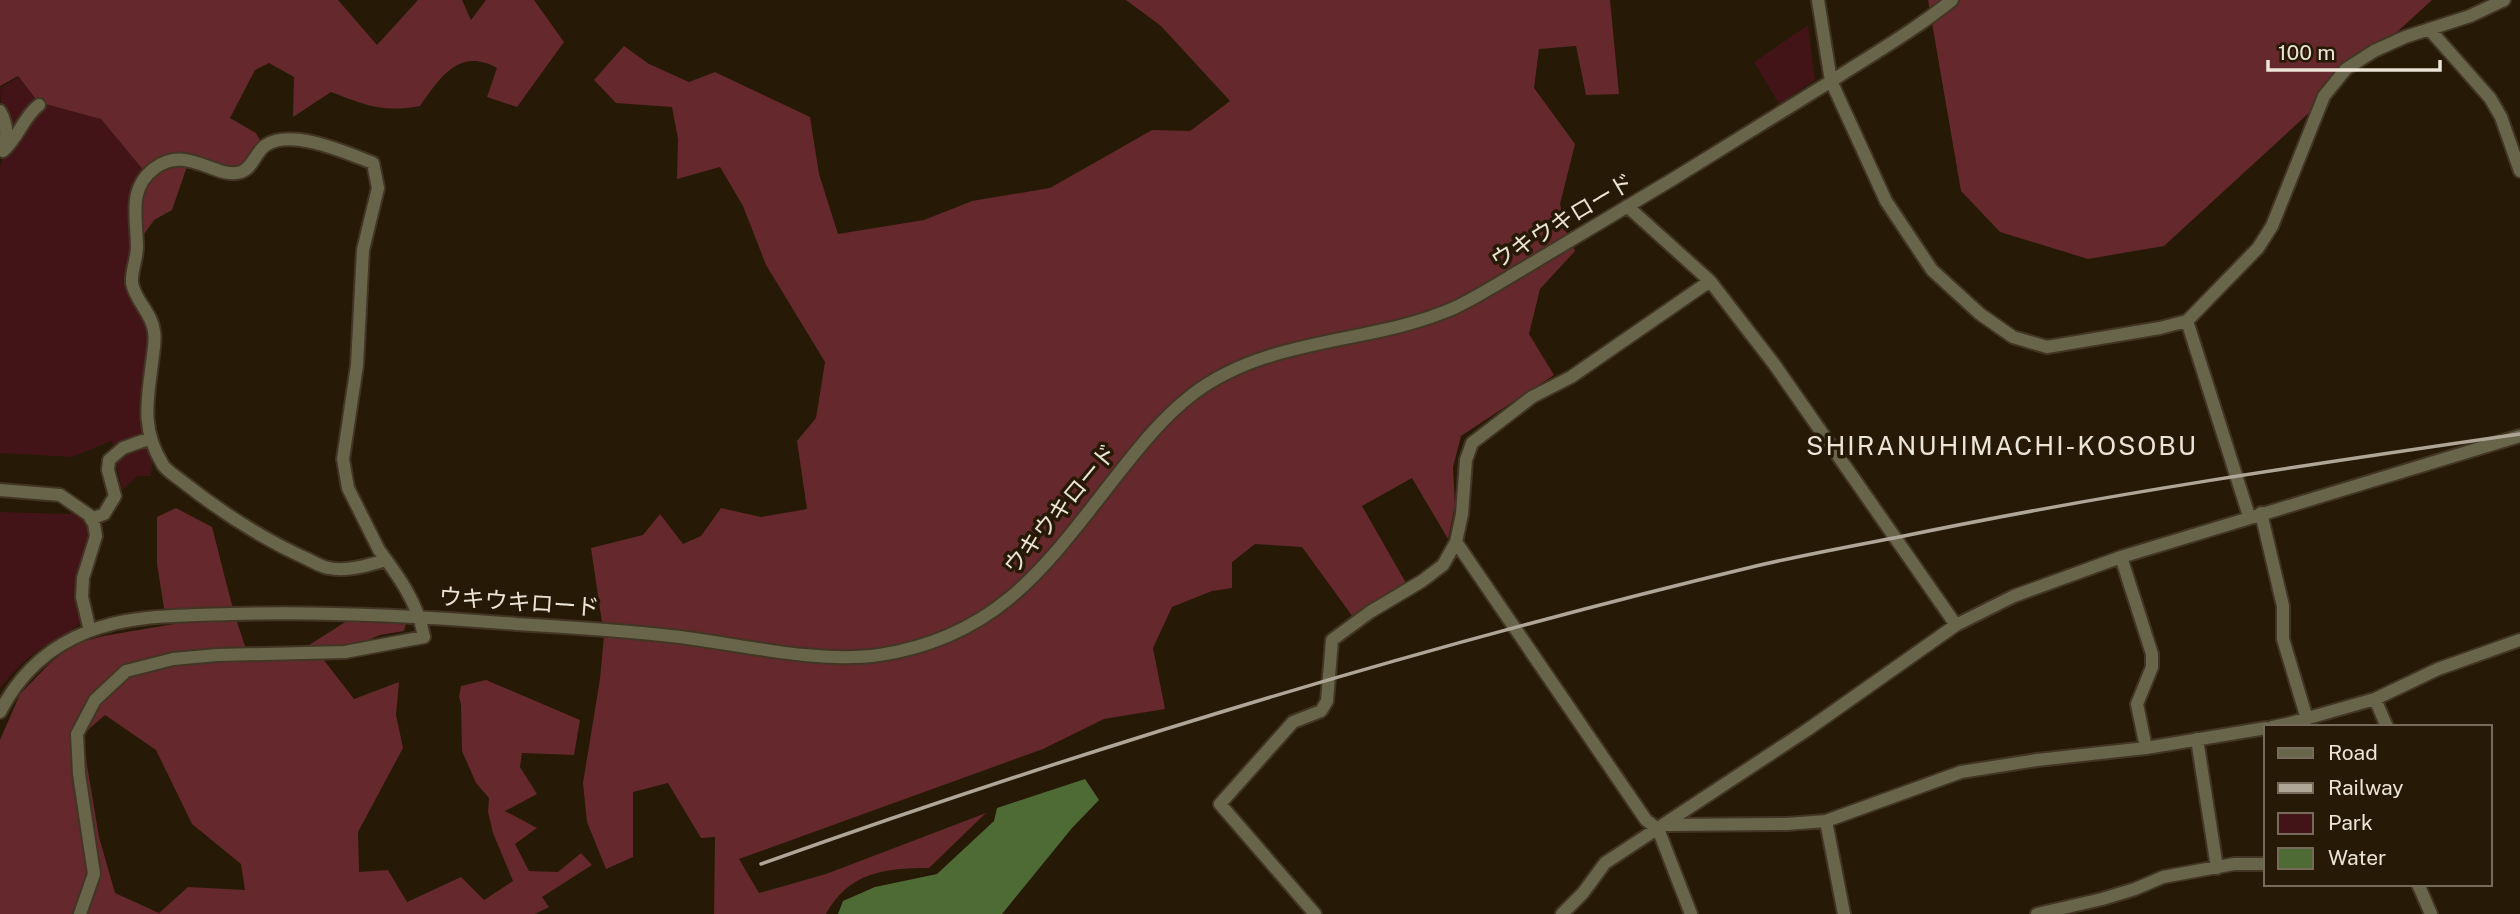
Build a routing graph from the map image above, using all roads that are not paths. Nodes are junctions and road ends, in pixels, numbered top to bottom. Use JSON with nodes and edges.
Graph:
{"nodes":[{"id":1,"x":1818,"y":0,"type":"edge"},
{"id":2,"x":1952,"y":0,"type":"edge"},
{"id":3,"x":2504,"y":0,"type":"edge"},
{"id":4,"x":2429,"y":29,"type":"junction"},
{"id":5,"x":1831,"y":81,"type":"junction"},
{"id":6,"x":39,"y":105,"type":"dead end"},
{"id":7,"x":0,"y":111,"type":"edge"},
{"id":8,"x":1,"y":153,"type":"edge"},
{"id":9,"x":2520,"y":171,"type":"edge"},
{"id":10,"x":1627,"y":206,"type":"junction"},
{"id":11,"x":1710,"y":281,"type":"junction"},
{"id":12,"x":2188,"y":321,"type":"junction"},
{"id":13,"x":2520,"y":436,"type":"edge"},
{"id":14,"x":150,"y":438,"type":"junction"},
{"id":15,"x":0,"y":491,"type":"edge"},
{"id":16,"x":2255,"y":515,"type":"junction"},
{"id":17,"x":91,"y":519,"type":"junction"},
{"id":18,"x":1456,"y":542,"type":"junction"},
{"id":19,"x":2121,"y":557,"type":"junction"},
{"id":20,"x":386,"y":560,"type":"junction"},
{"id":21,"x":421,"y":616,"type":"junction"},
{"id":22,"x":1956,"y":625,"type":"junction"},
{"id":23,"x":90,"y":631,"type":"junction"},
{"id":24,"x":2520,"y":640,"type":"edge"},
{"id":25,"x":2375,"y":699,"type":"junction"},
{"id":26,"x":0,"y":712,"type":"edge"},
{"id":27,"x":2307,"y":719,"type":"junction"},
{"id":28,"x":2281,"y":725,"type":"edge"},
{"id":29,"x":2386,"y":725,"type":"edge"},
{"id":30,"x":2264,"y":727,"type":"edge"},
{"id":31,"x":2197,"y":739,"type":"junction"},
{"id":32,"x":2146,"y":748,"type":"junction"},
{"id":33,"x":1826,"y":821,"type":"junction"},
{"id":34,"x":1662,"y":827,"type":"junction"},
{"id":35,"x":2264,"y":863,"type":"edge"},
{"id":36,"x":2217,"y":868,"type":"junction"},
{"id":37,"x":2419,"y":886,"type":"edge"},
{"id":38,"x":2071,"y":911,"type":"edge"},
{"id":39,"x":80,"y":914,"type":"edge"},
{"id":40,"x":1315,"y":914,"type":"edge"},
{"id":41,"x":1562,"y":914,"type":"edge"},
{"id":42,"x":1691,"y":914,"type":"edge"},
{"id":43,"x":1844,"y":914,"type":"edge"},
{"id":44,"x":2037,"y":914,"type":"edge"},
{"id":45,"x":2431,"y":914,"type":"edge"}],
"edges":[{"from":1,"to":5,"type":"street"},
{"from":2,"to":5,"type":"street","name":"ウキウキロード"},
{"from":3,"to":4,"type":"street"},
{"from":4,"to":9,"type":"street"},
{"from":4,"to":12,"type":"street"},
{"from":5,"to":10,"type":"street","name":"ウキウキロード"},
{"from":5,"to":12,"type":"street"},
{"from":6,"to":8,"type":"street"},
{"from":7,"to":8,"type":"street"},
{"from":10,"to":11,"type":"street"},
{"from":10,"to":21,"type":"street","name":"ウキウキロード"},
{"from":11,"to":18,"type":"street"},
{"from":11,"to":22,"type":"street"},
{"from":12,"to":16,"type":"street"},
{"from":13,"to":16,"type":"street"},
{"from":14,"to":17,"type":"street"},
{"from":14,"to":20,"type":"street"},
{"from":14,"to":20,"type":"street"},
{"from":15,"to":17,"type":"street"},
{"from":16,"to":19,"type":"street"},
{"from":16,"to":27,"type":"street"},
{"from":17,"to":23,"type":"street"},
{"from":18,"to":34,"type":"street"},
{"from":18,"to":40,"type":"street"},
{"from":19,"to":22,"type":"street"},
{"from":19,"to":32,"type":"street"},
{"from":20,"to":21,"type":"street"},
{"from":21,"to":23,"type":"street","name":"ウキウキロード"},
{"from":21,"to":39,"type":"street"},
{"from":22,"to":34,"type":"street"},
{"from":23,"to":26,"type":"street","name":"ウキウキロード"},
{"from":24,"to":25,"type":"street"},
{"from":25,"to":27,"type":"street"},
{"from":25,"to":29,"type":"street"},
{"from":27,"to":28,"type":"street"},
{"from":30,"to":31,"type":"street"},
{"from":31,"to":32,"type":"street"},
{"from":31,"to":36,"type":"street"},
{"from":32,"to":33,"type":"street"},
{"from":33,"to":34,"type":"street"},
{"from":33,"to":43,"type":"street"},
{"from":34,"to":41,"type":"street"},
{"from":34,"to":42,"type":"street"},
{"from":35,"to":36,"type":"street"},
{"from":36,"to":38,"type":"street"},
{"from":37,"to":45,"type":"street"},
{"from":38,"to":44,"type":"street"}]}
